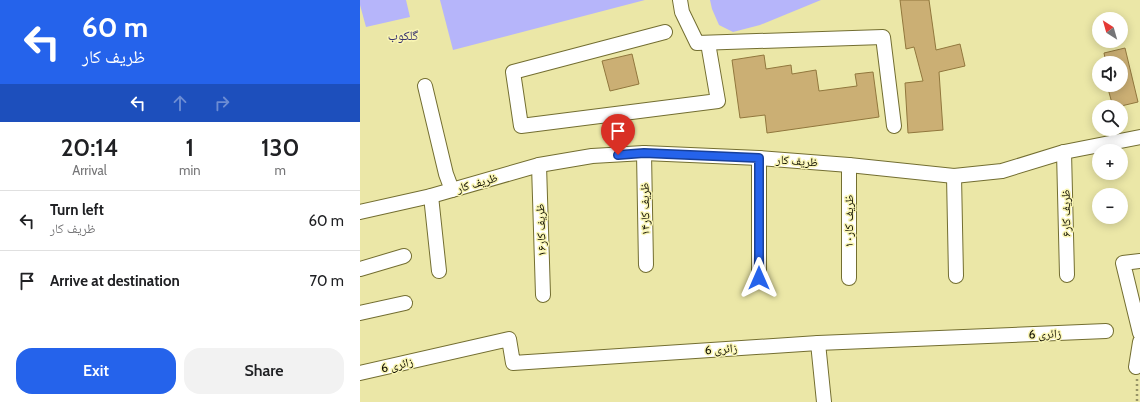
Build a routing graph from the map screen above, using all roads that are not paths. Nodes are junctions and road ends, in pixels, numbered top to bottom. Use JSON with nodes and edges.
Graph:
{"nodes":[{"id":1,"x":680,"y":0,"type":"edge"},
{"id":2,"x":665,"y":32,"type":"dead end"},
{"id":3,"x":708,"y":43,"type":"junction"},
{"id":4,"x":425,"y":86,"type":"dead end"},
{"id":5,"x":894,"y":126,"type":"dead end"},
{"id":6,"x":1140,"y":137,"type":"edge"},
{"id":7,"x":1064,"y":152,"type":"junction"},
{"id":8,"x":644,"y":153,"type":"junction"},
{"id":9,"x":759,"y":158,"type":"junction"},
{"id":10,"x":849,"y":165,"type":"junction"},
{"id":11,"x":539,"y":166,"type":"junction"},
{"id":12,"x":954,"y":176,"type":"junction"},
{"id":13,"x":452,"y":190,"type":"junction"},
{"id":14,"x":431,"y":196,"type":"junction"},
{"id":15,"x":360,"y":212,"type":"edge"},
{"id":16,"x":404,"y":256,"type":"dead end"},
{"id":17,"x":1140,"y":261,"type":"edge"},
{"id":18,"x":646,"y":265,"type":"dead end"},
{"id":19,"x":360,"y":269,"type":"edge"},
{"id":20,"x":439,"y":270,"type":"dead end"},
{"id":21,"x":1067,"y":275,"type":"dead end"},
{"id":22,"x":956,"y":276,"type":"dead end"},
{"id":23,"x":759,"y":278,"type":"dead end"},
{"id":24,"x":849,"y":278,"type":"dead end"},
{"id":25,"x":543,"y":295,"type":"dead end"},
{"id":26,"x":405,"y":303,"type":"dead end"},
{"id":27,"x":360,"y":313,"type":"edge"},
{"id":28,"x":1106,"y":331,"type":"dead end"},
{"id":29,"x":1140,"y":333,"type":"edge"},
{"id":30,"x":1140,"y":342,"type":"edge"},
{"id":31,"x":818,"y":343,"type":"junction"},
{"id":32,"x":1136,"y":367,"type":"road end"},
{"id":33,"x":360,"y":373,"type":"edge"},
{"id":34,"x":824,"y":402,"type":"edge"}],
"edges":[{"from":1,"to":3,"type":"street"},
{"from":2,"to":3,"type":"street"},
{"from":3,"to":5,"type":"street"},
{"from":4,"to":13,"type":"street"},
{"from":6,"to":7,"type":"street","name":"ظریف کار"},
{"from":7,"to":12,"type":"street","name":"ظریف کار"},
{"from":7,"to":21,"type":"street","name":"ظریف کار۶"},
{"from":8,"to":9,"type":"street","name":"ظریف کار"},
{"from":8,"to":11,"type":"street","name":"ظریف کار"},
{"from":8,"to":18,"type":"street","name":"ظریف کار۱۴"},
{"from":9,"to":10,"type":"street","name":"ظریف کار"},
{"from":9,"to":23,"type":"street"},
{"from":10,"to":12,"type":"street","name":"ظریف کار"},
{"from":10,"to":24,"type":"street","name":"ظریف کار۱۰"},
{"from":11,"to":13,"type":"street","name":"ظریف کار"},
{"from":11,"to":25,"type":"street","name":"ظریف کار۱۶"},
{"from":12,"to":22,"type":"street"},
{"from":13,"to":14,"type":"street","name":"ظریف کار"},
{"from":14,"to":15,"type":"street","name":"ظریف کار"},
{"from":14,"to":20,"type":"street"},
{"from":16,"to":19,"type":"street"},
{"from":17,"to":29,"type":"street"},
{"from":26,"to":27,"type":"street"},
{"from":28,"to":31,"type":"street","name":"6 زائری"},
{"from":30,"to":32,"type":"street"},
{"from":31,"to":33,"type":"street","name":"6 زائری"},
{"from":31,"to":34,"type":"street"}]}
